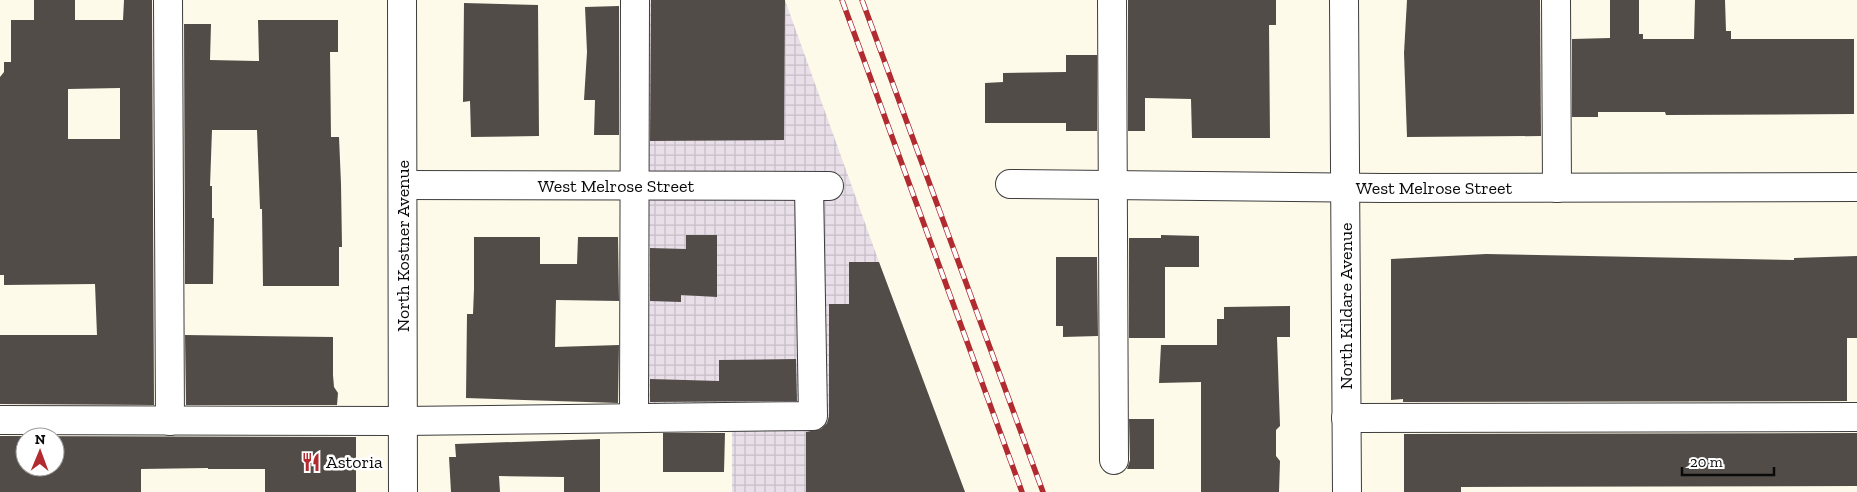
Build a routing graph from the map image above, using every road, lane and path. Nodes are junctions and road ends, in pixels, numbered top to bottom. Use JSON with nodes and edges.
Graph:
{"nodes":[{"id":1,"x":168,"y":0,"type":"edge"},
{"id":2,"x":402,"y":0,"type":"edge"},
{"id":3,"x":635,"y":0,"type":"edge"},
{"id":4,"x":1112,"y":0,"type":"edge"},
{"id":5,"x":1344,"y":0,"type":"edge"},
{"id":6,"x":1556,"y":0,"type":"edge"},
{"id":7,"x":1010,"y":184,"type":"dead end"},
{"id":8,"x":403,"y":185,"type":"junction"},
{"id":9,"x":633,"y":186,"type":"junction"},
{"id":10,"x":1113,"y":186,"type":"junction"},
{"id":11,"x":1857,"y":187,"type":"edge"},
{"id":12,"x":1345,"y":188,"type":"junction"},
{"id":13,"x":1556,"y":188,"type":"junction"},
{"id":14,"x":1857,"y":416,"type":"edge"},
{"id":15,"x":634,"y":418,"type":"junction"},
{"id":16,"x":1346,"y":418,"type":"junction"},
{"id":17,"x":0,"y":420,"type":"edge"},
{"id":18,"x":170,"y":421,"type":"junction"},
{"id":19,"x":403,"y":421,"type":"junction"},
{"id":20,"x":1114,"y":460,"type":"dead end"},
{"id":21,"x":403,"y":492,"type":"edge"},
{"id":22,"x":1346,"y":492,"type":"edge"}],
"edges":[{"from":1,"to":18,"type":"street"},
{"from":2,"to":8,"type":"street","name":"North Kostner Avenue"},
{"from":3,"to":9,"type":"street"},
{"from":4,"to":10,"type":"street"},
{"from":5,"to":12,"type":"street","name":"North Kildare Avenue"},
{"from":6,"to":13,"type":"street"},
{"from":7,"to":10,"type":"street","name":"West Melrose Street"},
{"from":8,"to":9,"type":"street","name":"West Melrose Street"},
{"from":8,"to":19,"type":"street","name":"North Kostner Avenue"},
{"from":9,"to":15,"type":"street"},
{"from":9,"to":15,"type":"street","name":"West Melrose Street"},
{"from":10,"to":12,"type":"street","name":"West Melrose Street"},
{"from":10,"to":20,"type":"street"},
{"from":11,"to":13,"type":"street","name":"West Melrose Street"},
{"from":12,"to":13,"type":"street","name":"West Melrose Street"},
{"from":12,"to":16,"type":"street","name":"North Kildare Avenue"},
{"from":14,"to":16,"type":"street"},
{"from":15,"to":19,"type":"street"},
{"from":16,"to":22,"type":"street","name":"North Kildare Avenue"},
{"from":17,"to":18,"type":"street"},
{"from":18,"to":19,"type":"street"},
{"from":19,"to":21,"type":"street","name":"North Kostner Avenue"}]}
